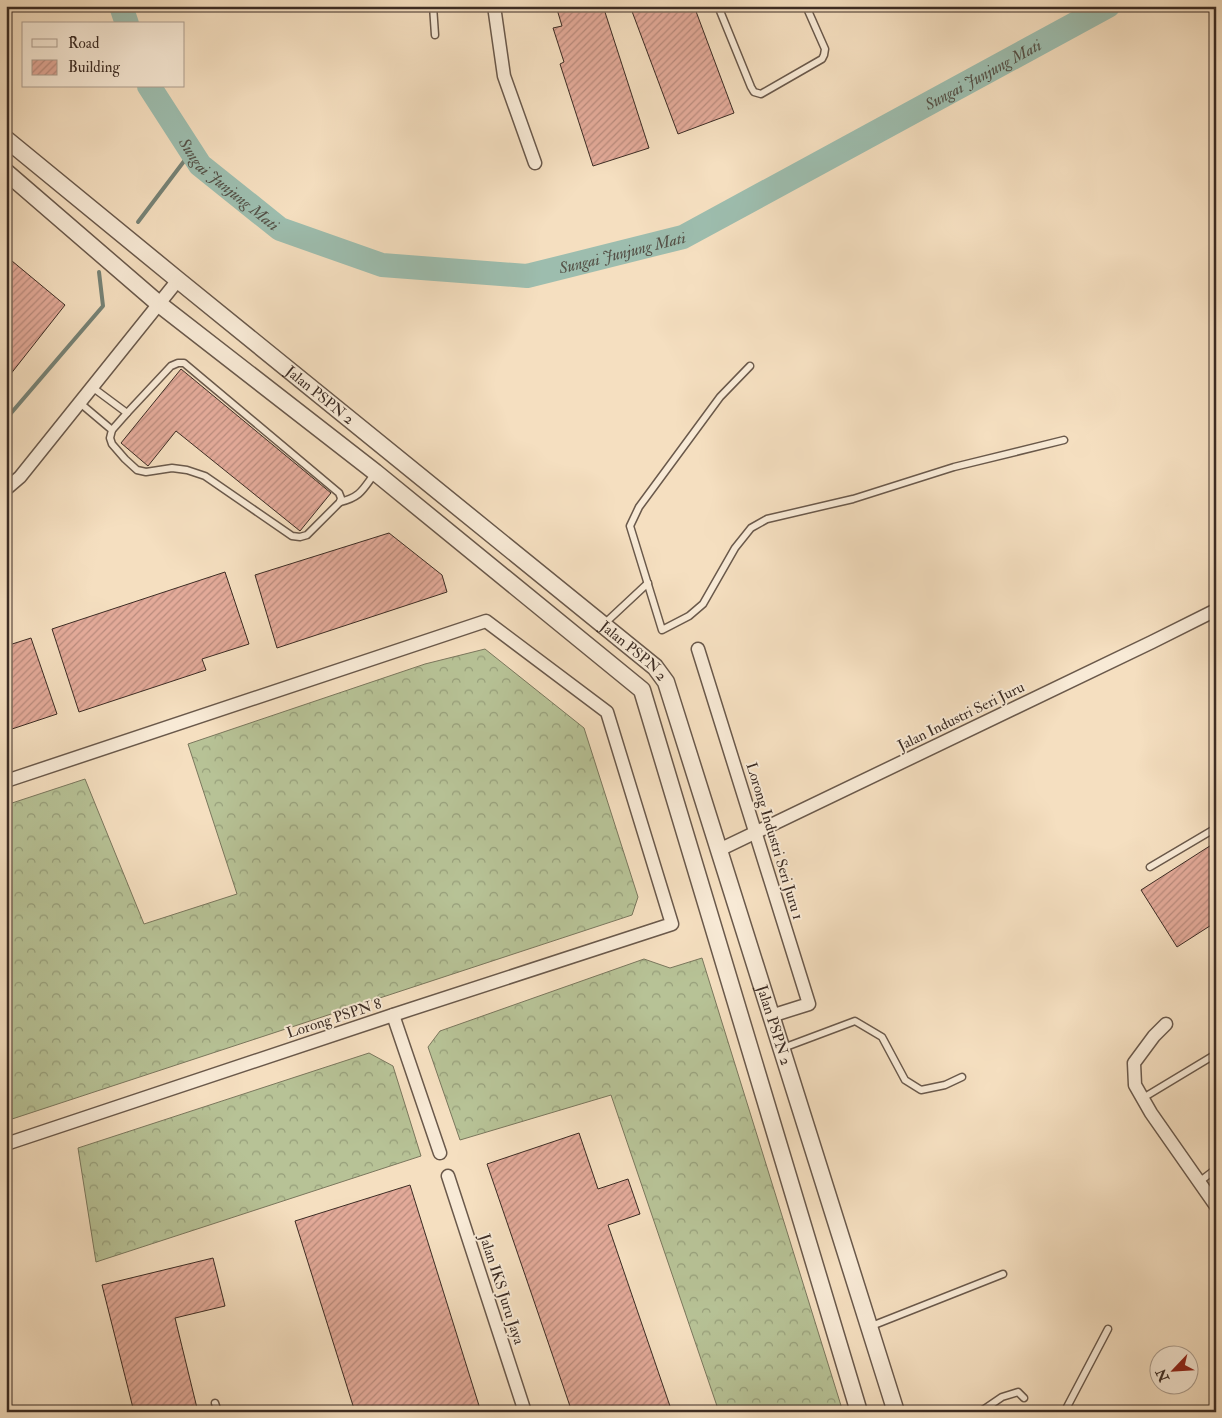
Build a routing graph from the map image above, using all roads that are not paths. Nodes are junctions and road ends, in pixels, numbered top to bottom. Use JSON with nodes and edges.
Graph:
{"nodes":[{"id":1,"x":433,"y":6,"type":"edge"},
{"id":2,"x":494,"y":6,"type":"edge"},
{"id":3,"x":718,"y":6,"type":"edge"},
{"id":4,"x":806,"y":6,"type":"edge"},
{"id":5,"x":436,"y":35,"type":"dead end"},
{"id":6,"x":6,"y":140,"type":"edge"},
{"id":7,"x":535,"y":163,"type":"dead end"},
{"id":8,"x":6,"y":172,"type":"edge"},
{"id":9,"x":178,"y":280,"type":"junction"},
{"id":10,"x":160,"y":304,"type":"junction"},
{"id":11,"x":750,"y":366,"type":"dead end"},
{"id":12,"x":92,"y":387,"type":"junction"},
{"id":13,"x":80,"y":403,"type":"junction"},
{"id":14,"x":128,"y":413,"type":"junction"},
{"id":15,"x":112,"y":430,"type":"junction"},
{"id":16,"x":1064,"y":440,"type":"dead end"},
{"id":17,"x":375,"y":472,"type":"junction"},
{"id":18,"x":6,"y":489,"type":"edge"},
{"id":19,"x":340,"y":502,"type":"junction"},
{"id":20,"x":648,"y":583,"type":"junction"},
{"id":21,"x":1216,"y":610,"type":"edge"},
{"id":22,"x":604,"y":625,"type":"junction"},
{"id":23,"x":698,"y":649,"type":"dead end"},
{"id":24,"x":6,"y":781,"type":"edge"},
{"id":25,"x":1216,"y":828,"type":"edge"},
{"id":26,"x":755,"y":833,"type":"junction"},
{"id":27,"x":719,"y":850,"type":"junction"},
{"id":28,"x":1150,"y":867,"type":"dead end"},
{"id":29,"x":393,"y":1015,"type":"junction"},
{"id":30,"x":771,"y":1016,"type":"junction"},
{"id":31,"x":1166,"y":1024,"type":"dead end"},
{"id":32,"x":782,"y":1049,"type":"junction"},
{"id":33,"x":1216,"y":1054,"type":"edge"},
{"id":34,"x":962,"y":1077,"type":"dead end"},
{"id":35,"x":1143,"y":1098,"type":"junction"},
{"id":36,"x":6,"y":1144,"type":"edge"},
{"id":37,"x":440,"y":1153,"type":"dead end"},
{"id":38,"x":1216,"y":1169,"type":"edge"},
{"id":39,"x":448,"y":1176,"type":"dead end"},
{"id":40,"x":1199,"y":1182,"type":"junction"},
{"id":41,"x":1216,"y":1206,"type":"edge"},
{"id":42,"x":1003,"y":1274,"type":"dead end"},
{"id":43,"x":868,"y":1327,"type":"junction"},
{"id":44,"x":1108,"y":1330,"type":"dead end"},
{"id":45,"x":1024,"y":1398,"type":"dead end"},
{"id":46,"x":215,"y":1403,"type":"dead end"},
{"id":47,"x":218,"y":1412,"type":"edge"},
{"id":48,"x":525,"y":1412,"type":"edge"},
{"id":49,"x":859,"y":1412,"type":"edge"},
{"id":50,"x":896,"y":1412,"type":"edge"},
{"id":51,"x":980,"y":1412,"type":"edge"},
{"id":52,"x":1067,"y":1412,"type":"edge"}],
"edges":[{"from":1,"to":5,"type":"lane"},
{"from":2,"to":7,"type":"street"},
{"from":3,"to":4,"type":"lane"},
{"from":6,"to":9,"type":"street","name":"Jalan PSPN 2"},
{"from":8,"to":10,"type":"street","name":"Jalan PSPN 2"},
{"from":9,"to":10,"type":"street"},
{"from":9,"to":22,"type":"street","name":"Jalan PSPN 2"},
{"from":10,"to":12,"type":"street"},
{"from":10,"to":17,"type":"street","name":"Jalan PSPN 2"},
{"from":11,"to":20,"type":"lane"},
{"from":12,"to":13,"type":"street"},
{"from":12,"to":14,"type":"lane"},
{"from":13,"to":15,"type":"lane"},
{"from":13,"to":18,"type":"street"},
{"from":14,"to":15,"type":"lane"},
{"from":14,"to":19,"type":"lane"},
{"from":15,"to":19,"type":"lane"},
{"from":16,"to":20,"type":"lane"},
{"from":17,"to":19,"type":"lane"},
{"from":17,"to":49,"type":"street","name":"Jalan PSPN 2"},
{"from":20,"to":22,"type":"lane"},
{"from":21,"to":26,"type":"street","name":"Jalan Industri Seri Juru"},
{"from":22,"to":27,"type":"street","name":"Jalan PSPN 2"},
{"from":23,"to":26,"type":"street","name":"Lorong Industri Seri Juru 1"},
{"from":24,"to":29,"type":"street","name":"Lorong PSPN 8"},
{"from":25,"to":28,"type":"lane"},
{"from":26,"to":27,"type":"street","name":"Jalan Industri Seri Juru"},
{"from":26,"to":30,"type":"street","name":"Lorong Industri Seri Juru 1"},
{"from":27,"to":30,"type":"street","name":"Jalan PSPN 2"},
{"from":29,"to":36,"type":"street","name":"Lorong PSPN 8"},
{"from":29,"to":37,"type":"street"},
{"from":30,"to":32,"type":"street","name":"Jalan PSPN 2"},
{"from":31,"to":35,"type":"street"},
{"from":32,"to":34,"type":"lane"},
{"from":32,"to":43,"type":"street","name":"Jalan PSPN 2"},
{"from":33,"to":35,"type":"lane"},
{"from":35,"to":40,"type":"street"},
{"from":38,"to":40,"type":"lane"},
{"from":39,"to":48,"type":"street","name":"Jalan IKS Juru Jaya"},
{"from":40,"to":41,"type":"street"},
{"from":42,"to":43,"type":"lane"},
{"from":43,"to":50,"type":"street","name":"Jalan PSPN 2"},
{"from":44,"to":52,"type":"lane"},
{"from":45,"to":51,"type":"lane"},
{"from":46,"to":47,"type":"lane"}]}
